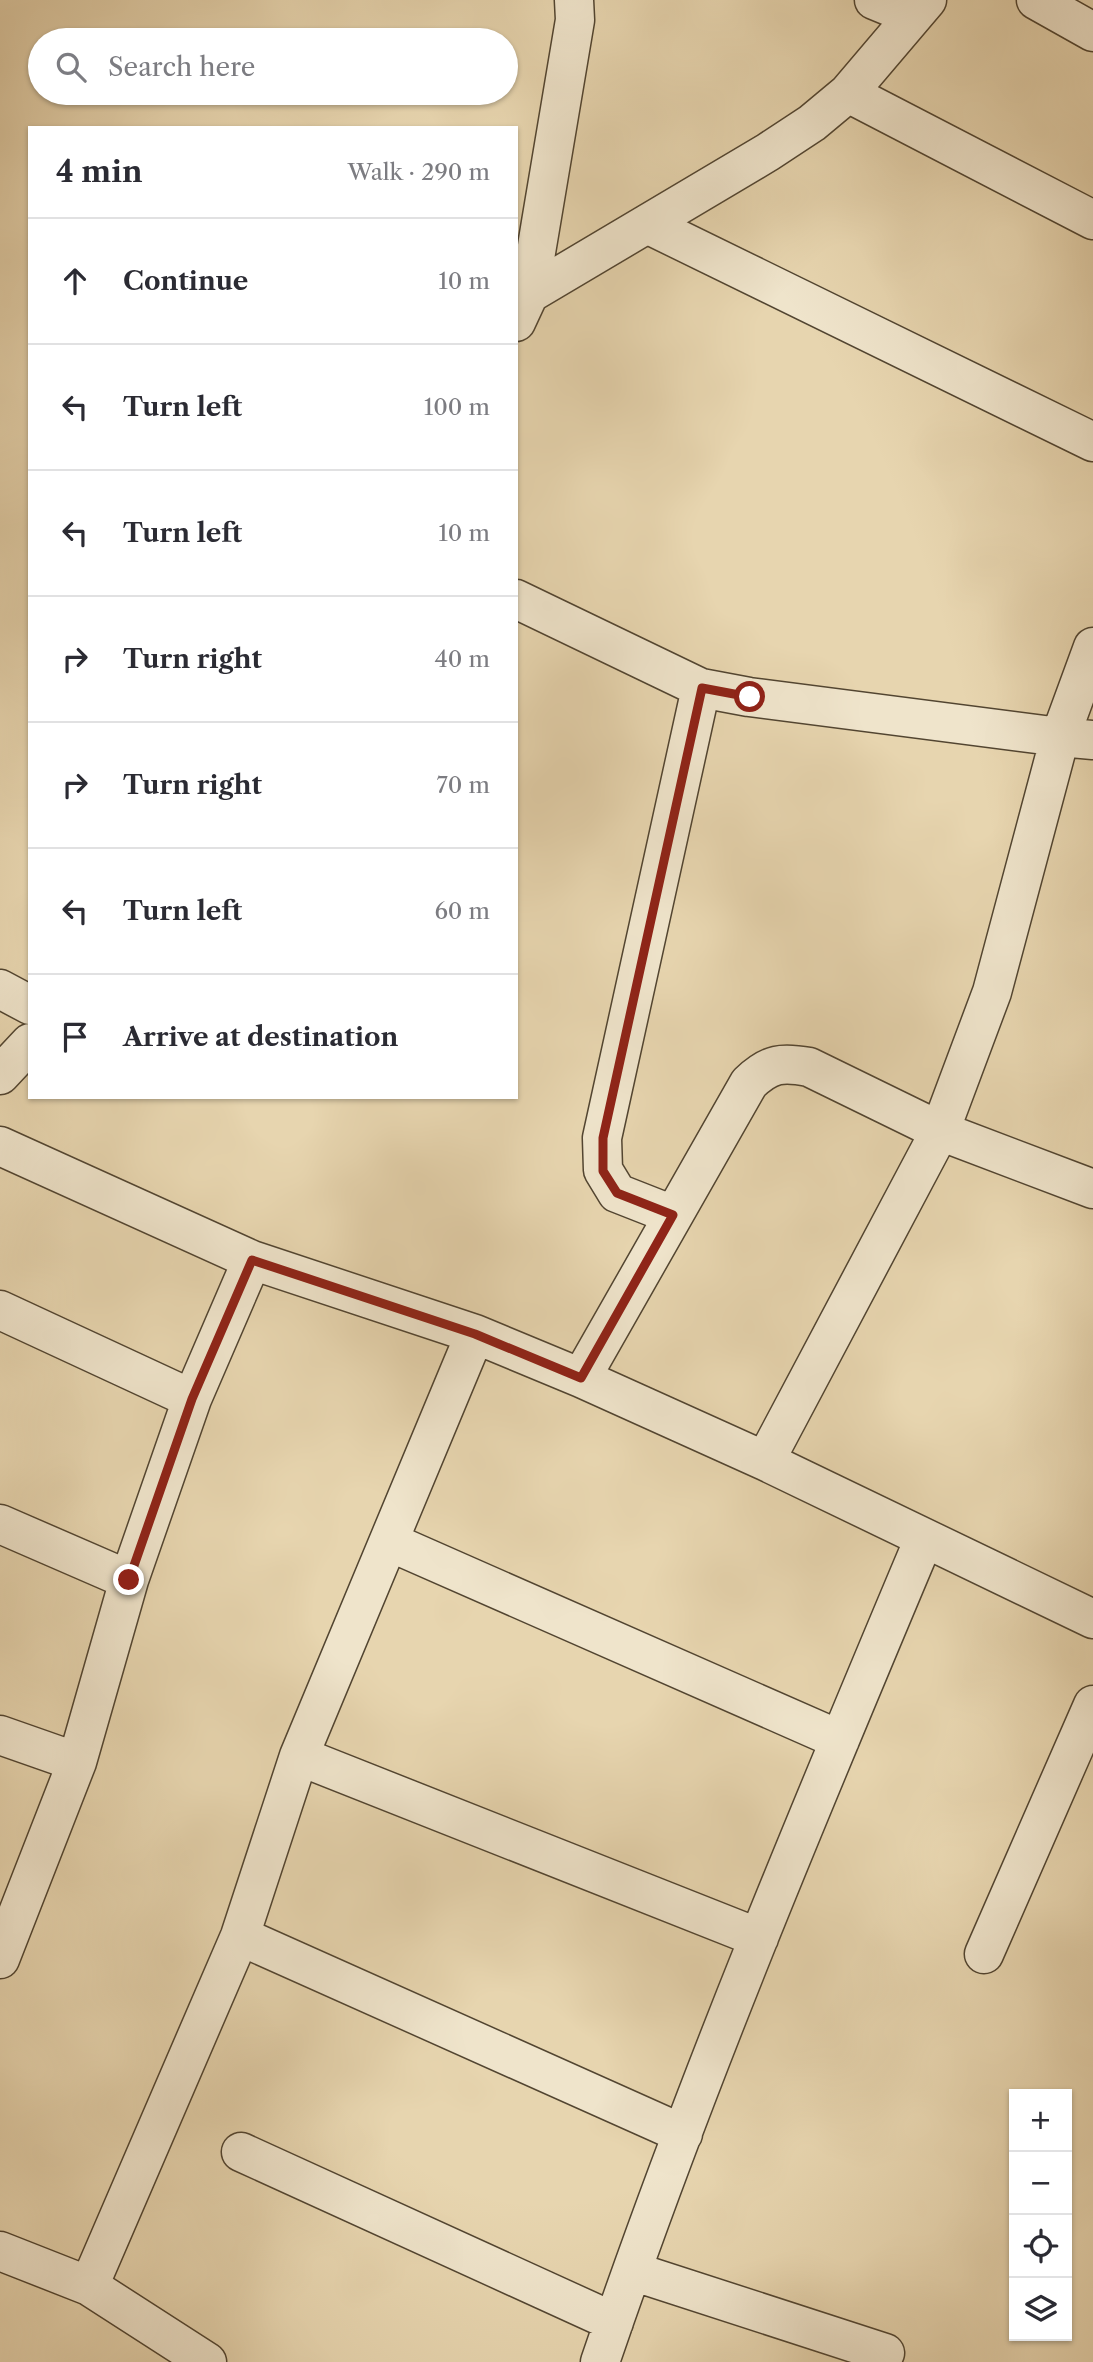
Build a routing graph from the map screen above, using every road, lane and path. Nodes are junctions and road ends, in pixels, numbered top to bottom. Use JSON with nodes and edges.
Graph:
{"nodes":[{"id":1,"x":574,"y":0,"type":"edge"},
{"id":2,"x":874,"y":0,"type":"edge"},
{"id":3,"x":1036,"y":0,"type":"edge"},
{"id":4,"x":920,"y":8,"type":"edge"},
{"id":5,"x":1088,"y":21,"type":"edge"},
{"id":6,"x":848,"y":93,"type":"junction"},
{"id":7,"x":1093,"y":220,"type":"edge"},
{"id":8,"x":647,"y":224,"type":"junction"},
{"id":9,"x":520,"y":302,"type":"edge"},
{"id":10,"x":1093,"y":442,"type":"edge"},
{"id":11,"x":518,"y":599,"type":"edge"},
{"id":12,"x":1093,"y":647,"type":"edge"},
{"id":13,"x":702,"y":688,"type":"junction"},
{"id":14,"x":1077,"y":739,"type":"edge"},
{"id":15,"x":0,"y":989,"type":"edge"},
{"id":16,"x":28,"y":1004,"type":"edge"},
{"id":17,"x":28,"y":1045,"type":"edge"},
{"id":18,"x":0,"y":1075,"type":"edge"},
{"id":19,"x":940,"y":1131,"type":"junction"},
{"id":20,"x":0,"y":1146,"type":"edge"},
{"id":21,"x":1093,"y":1189,"type":"edge"},
{"id":22,"x":673,"y":1215,"type":"junction"},
{"id":23,"x":252,"y":1260,"type":"junction"},
{"id":24,"x":0,"y":1310,"type":"edge"},
{"id":25,"x":475,"y":1334,"type":"junction"},
{"id":26,"x":581,"y":1378,"type":"junction"},
{"id":27,"x":192,"y":1399,"type":"junction"},
{"id":28,"x":765,"y":1461,"type":"junction"},
{"id":29,"x":0,"y":1524,"type":"edge"},
{"id":30,"x":925,"y":1539,"type":"junction"},
{"id":31,"x":390,"y":1542,"type":"junction"},
{"id":32,"x":129,"y":1580,"type":"junction"},
{"id":33,"x":1093,"y":1619,"type":"edge"},
{"id":34,"x":1093,"y":1705,"type":"edge"},
{"id":35,"x":0,"y":1735,"type":"edge"},
{"id":36,"x":839,"y":1740,"type":"junction"},
{"id":37,"x":299,"y":1756,"type":"junction"},
{"id":38,"x":76,"y":1762,"type":"junction"},
{"id":39,"x":240,"y":1936,"type":"junction"},
{"id":40,"x":759,"y":1938,"type":"junction"},
{"id":41,"x":2,"y":1947,"type":"edge"},
{"id":42,"x":984,"y":1954,"type":"dead end"},
{"id":43,"x":683,"y":2134,"type":"junction"},
{"id":44,"x":241,"y":2152,"type":"dead end"},
{"id":45,"x":0,"y":2251,"type":"edge"},
{"id":46,"x":632,"y":2271,"type":"junction"},
{"id":47,"x":89,"y":2286,"type":"junction"},
{"id":48,"x":614,"y":2322,"type":"junction"},
{"id":49,"x":886,"y":2353,"type":"dead end"},
{"id":50,"x":207,"y":2362,"type":"edge"},
{"id":51,"x":600,"y":2362,"type":"edge"}],
"edges":[{"from":1,"to":9,"type":"street"},
{"from":2,"to":4,"type":"street"},
{"from":3,"to":5,"type":"street"},
{"from":4,"to":6,"type":"street"},
{"from":6,"to":7,"type":"street"},
{"from":6,"to":8,"type":"street"},
{"from":8,"to":9,"type":"street"},
{"from":8,"to":10,"type":"street"},
{"from":11,"to":13,"type":"street"},
{"from":12,"to":14,"type":"street"},
{"from":13,"to":14,"type":"street"},
{"from":13,"to":22,"type":"street"},
{"from":14,"to":19,"type":"street"},
{"from":15,"to":16,"type":"street"},
{"from":17,"to":18,"type":"street"},
{"from":19,"to":21,"type":"street"},
{"from":19,"to":22,"type":"street"},
{"from":19,"to":28,"type":"street"},
{"from":20,"to":23,"type":"street"},
{"from":22,"to":26,"type":"street"},
{"from":23,"to":25,"type":"street"},
{"from":23,"to":27,"type":"street"},
{"from":24,"to":27,"type":"street"},
{"from":25,"to":26,"type":"street"},
{"from":25,"to":31,"type":"street"},
{"from":26,"to":28,"type":"street"},
{"from":27,"to":32,"type":"street"},
{"from":28,"to":30,"type":"street"},
{"from":29,"to":32,"type":"street"},
{"from":30,"to":33,"type":"street"},
{"from":30,"to":36,"type":"street"},
{"from":31,"to":36,"type":"street"},
{"from":31,"to":37,"type":"street"},
{"from":32,"to":38,"type":"street"},
{"from":34,"to":42,"type":"street"},
{"from":35,"to":38,"type":"street"},
{"from":36,"to":40,"type":"street"},
{"from":37,"to":39,"type":"street"},
{"from":37,"to":40,"type":"street"},
{"from":38,"to":41,"type":"street"},
{"from":39,"to":43,"type":"street"},
{"from":39,"to":47,"type":"street"},
{"from":40,"to":43,"type":"street"},
{"from":43,"to":46,"type":"street"},
{"from":44,"to":48,"type":"street"},
{"from":45,"to":47,"type":"street"},
{"from":46,"to":48,"type":"street"},
{"from":46,"to":49,"type":"street"},
{"from":47,"to":50,"type":"street"},
{"from":48,"to":51,"type":"street"}]}
